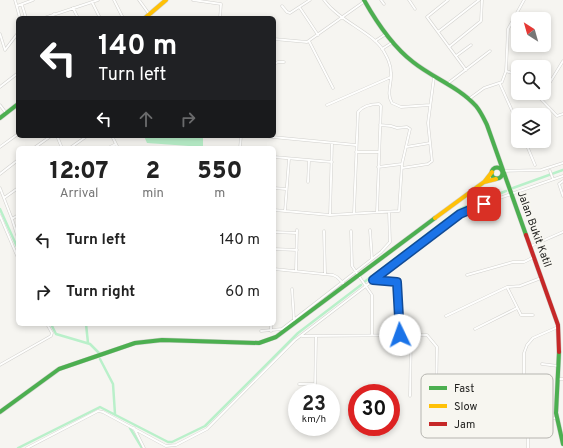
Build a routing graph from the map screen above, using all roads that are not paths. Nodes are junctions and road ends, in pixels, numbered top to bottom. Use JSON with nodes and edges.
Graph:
{"nodes":[{"id":1,"x":15,"y":0,"type":"edge"},
{"id":2,"x":33,"y":0,"type":"edge"},
{"id":3,"x":98,"y":0,"type":"edge"},
{"id":4,"x":114,"y":0,"type":"edge"},
{"id":5,"x":139,"y":0,"type":"edge"},
{"id":6,"x":166,"y":0,"type":"edge"},
{"id":7,"x":193,"y":0,"type":"edge"},
{"id":8,"x":310,"y":0,"type":"edge"},
{"id":9,"x":324,"y":0,"type":"edge"},
{"id":10,"x":381,"y":0,"type":"edge"},
{"id":11,"x":409,"y":0,"type":"edge"},
{"id":12,"x":415,"y":0,"type":"edge"},
{"id":13,"x":448,"y":0,"type":"edge"},
{"id":14,"x":480,"y":0,"type":"edge"},
{"id":15,"x":524,"y":0,"type":"edge"},
{"id":16,"x":365,"y":1,"type":"edge"},
{"id":17,"x":92,"y":2,"type":"junction"},
{"id":18,"x":411,"y":3,"type":"junction"},
{"id":19,"x":22,"y":4,"type":"junction"},
{"id":20,"x":384,"y":4,"type":"dead end"},
{"id":21,"x":17,"y":6,"type":"junction"},
{"id":22,"x":282,"y":6,"type":"dead end"},
{"id":23,"x":300,"y":7,"type":"junction"},
{"id":24,"x":73,"y":8,"type":"junction"},
{"id":25,"x":415,"y":9,"type":"dead end"},
{"id":26,"x":54,"y":14,"type":"joint"},
{"id":27,"x":20,"y":16,"type":"edge"},
{"id":28,"x":25,"y":16,"type":"edge"},
{"id":29,"x":49,"y":16,"type":"edge"},
{"id":30,"x":77,"y":16,"type":"edge"},
{"id":31,"x":99,"y":16,"type":"edge"},
{"id":32,"x":122,"y":16,"type":"edge"},
{"id":33,"x":150,"y":16,"type":"edge"},
{"id":34,"x":152,"y":16,"type":"edge"},
{"id":35,"x":220,"y":16,"type":"edge"},
{"id":36,"x":341,"y":18,"type":"junction"},
{"id":37,"x":438,"y":32,"type":"junction"},
{"id":38,"x":0,"y":34,"type":"edge"},
{"id":39,"x":386,"y":34,"type":"junction"},
{"id":40,"x":318,"y":35,"type":"junction"},
{"id":41,"x":16,"y":36,"type":"edge"},
{"id":42,"x":276,"y":39,"type":"edge"},
{"id":43,"x":1,"y":41,"type":"edge"},
{"id":44,"x":309,"y":41,"type":"junction"},
{"id":45,"x":375,"y":41,"type":"junction"},
{"id":46,"x":393,"y":42,"type":"junction"},
{"id":47,"x":471,"y":45,"type":"dead end"},
{"id":48,"x":449,"y":47,"type":"junction"},
{"id":49,"x":382,"y":49,"type":"junction"},
{"id":50,"x":490,"y":51,"type":"dead end"},
{"id":51,"x":456,"y":56,"type":"junction"},
{"id":52,"x":563,"y":61,"type":"edge"},
{"id":53,"x":284,"y":62,"type":"dead end"},
{"id":54,"x":276,"y":63,"type":"edge"},
{"id":55,"x":466,"y":70,"type":"junction"},
{"id":56,"x":506,"y":71,"type":"junction"},
{"id":57,"x":511,"y":73,"type":"edge"},
{"id":58,"x":16,"y":75,"type":"edge"},
{"id":59,"x":391,"y":77,"type":"junction"},
{"id":60,"x":434,"y":77,"type":"junction"},
{"id":61,"x":551,"y":81,"type":"edge"},
{"id":62,"x":500,"y":84,"type":"junction"},
{"id":63,"x":446,"y":85,"type":"junction"},
{"id":64,"x":0,"y":87,"type":"edge"},
{"id":65,"x":333,"y":88,"type":"dead end"},
{"id":66,"x":469,"y":99,"type":"junction"},
{"id":67,"x":542,"y":100,"type":"edge"},
{"id":68,"x":0,"y":105,"type":"edge"},
{"id":69,"x":327,"y":105,"type":"dead end"},
{"id":70,"x":430,"y":105,"type":"junction"},
{"id":71,"x":16,"y":106,"type":"edge"},
{"id":72,"x":511,"y":108,"type":"edge"},
{"id":73,"x":6,"y":113,"type":"junction"},
{"id":74,"x":563,"y":114,"type":"edge"},
{"id":75,"x":0,"y":118,"type":"edge"},
{"id":76,"x":380,"y":125,"type":"junction"},
{"id":77,"x":16,"y":135,"type":"edge"},
{"id":78,"x":276,"y":137,"type":"edge"},
{"id":79,"x":48,"y":138,"type":"edge"},
{"id":80,"x":84,"y":138,"type":"edge"},
{"id":81,"x":113,"y":138,"type":"edge"},
{"id":82,"x":332,"y":143,"type":"junction"},
{"id":83,"x":431,"y":143,"type":"junction"},
{"id":84,"x":116,"y":144,"type":"joint"},
{"id":85,"x":356,"y":145,"type":"junction"},
{"id":86,"x":37,"y":146,"type":"edge"},
{"id":87,"x":73,"y":146,"type":"edge"},
{"id":88,"x":112,"y":146,"type":"edge"},
{"id":89,"x":0,"y":147,"type":"edge"},
{"id":90,"x":406,"y":147,"type":"junction"},
{"id":91,"x":528,"y":148,"type":"edge"},
{"id":92,"x":356,"y":152,"type":"junction"},
{"id":93,"x":379,"y":152,"type":"junction"},
{"id":94,"x":276,"y":157,"type":"edge"},
{"id":95,"x":498,"y":158,"type":"junction"},
{"id":96,"x":289,"y":159,"type":"junction"},
{"id":97,"x":309,"y":161,"type":"junction"},
{"id":98,"x":16,"y":162,"type":"edge"},
{"id":99,"x":332,"y":162,"type":"junction"},
{"id":100,"x":563,"y":163,"type":"edge"},
{"id":101,"x":402,"y":164,"type":"junction"},
{"id":102,"x":535,"y":165,"type":"dead end"},
{"id":103,"x":378,"y":167,"type":"junction"},
{"id":104,"x":402,"y":168,"type":"junction"},
{"id":105,"x":493,"y":171,"type":"junction"},
{"id":106,"x":503,"y":171,"type":"junction"},
{"id":107,"x":550,"y":171,"type":"dead end"},
{"id":108,"x":0,"y":174,"type":"edge"},
{"id":109,"x":563,"y":176,"type":"edge"},
{"id":110,"x":497,"y":179,"type":"junction"},
{"id":111,"x":553,"y":179,"type":"junction"},
{"id":112,"x":563,"y":181,"type":"edge"},
{"id":113,"x":308,"y":182,"type":"dead end"},
{"id":114,"x":484,"y":182,"type":"junction"},
{"id":115,"x":508,"y":184,"type":"junction"},
{"id":116,"x":0,"y":188,"type":"edge"},
{"id":117,"x":276,"y":188,"type":"edge"},
{"id":118,"x":16,"y":189,"type":"edge"},
{"id":119,"x":286,"y":189,"type":"junction"},
{"id":120,"x":512,"y":194,"type":"junction"},
{"id":121,"x":563,"y":196,"type":"edge"},
{"id":122,"x":4,"y":198,"type":"junction"},
{"id":123,"x":276,"y":210,"type":"edge"},
{"id":124,"x":285,"y":211,"type":"junction"},
{"id":125,"x":377,"y":212,"type":"junction"},
{"id":126,"x":389,"y":212,"type":"junction"},
{"id":127,"x":354,"y":213,"type":"junction"},
{"id":128,"x":330,"y":215,"type":"junction"},
{"id":129,"x":0,"y":216,"type":"edge"},
{"id":130,"x":16,"y":216,"type":"edge"},
{"id":131,"x":12,"y":219,"type":"junction"},
{"id":132,"x":296,"y":230,"type":"dead end"},
{"id":133,"x":370,"y":230,"type":"dead end"},
{"id":134,"x":351,"y":231,"type":"dead end"},
{"id":135,"x":16,"y":232,"type":"edge"},
{"id":136,"x":276,"y":232,"type":"edge"},
{"id":137,"x":324,"y":232,"type":"dead end"},
{"id":138,"x":563,"y":232,"type":"edge"},
{"id":139,"x":297,"y":233,"type":"junction"},
{"id":140,"x":531,"y":246,"type":"junction"},
{"id":141,"x":276,"y":249,"type":"edge"},
{"id":142,"x":297,"y":250,"type":"junction"},
{"id":143,"x":16,"y":253,"type":"edge"},
{"id":144,"x":535,"y":256,"type":"junction"},
{"id":145,"x":372,"y":259,"type":"junction"},
{"id":146,"x":276,"y":269,"type":"edge"},
{"id":147,"x":296,"y":271,"type":"junction"},
{"id":148,"x":325,"y":274,"type":"junction"},
{"id":149,"x":357,"y":275,"type":"junction"},
{"id":150,"x":467,"y":275,"type":"dead end"},
{"id":151,"x":542,"y":278,"type":"junction"},
{"id":152,"x":373,"y":280,"type":"junction"},
{"id":153,"x":343,"y":283,"type":"junction"},
{"id":154,"x":366,"y":286,"type":"junction"},
{"id":155,"x":507,"y":287,"type":"junction"},
{"id":156,"x":292,"y":289,"type":"dead end"},
{"id":157,"x":517,"y":308,"type":"junction"},
{"id":158,"x":533,"y":315,"type":"dead end"},
{"id":159,"x":446,"y":316,"type":"dead end"},
{"id":160,"x":294,"y":320,"type":"junction"},
{"id":161,"x":48,"y":326,"type":"edge"},
{"id":162,"x":271,"y":326,"type":"edge"},
{"id":163,"x":560,"y":326,"type":"edge"},
{"id":164,"x":475,"y":329,"type":"dead end"},
{"id":165,"x":261,"y":331,"type":"dead end"},
{"id":166,"x":271,"y":331,"type":"junction"},
{"id":167,"x":372,"y":335,"type":"junction"},
{"id":168,"x":400,"y":335,"type":"junction"},
{"id":169,"x":411,"y":335,"type":"junction"},
{"id":170,"x":300,"y":336,"type":"junction"},
{"id":171,"x":316,"y":336,"type":"junction"},
{"id":172,"x":561,"y":347,"type":"edge"},
{"id":173,"x":542,"y":364,"type":"dead end"},
{"id":174,"x":0,"y":366,"type":"edge"},
{"id":175,"x":558,"y":366,"type":"junction"},
{"id":176,"x":436,"y":374,"type":"edge"},
{"id":177,"x":522,"y":374,"type":"edge"},
{"id":178,"x":556,"y":379,"type":"junction"},
{"id":179,"x":563,"y":379,"type":"edge"},
{"id":180,"x":315,"y":384,"type":"edge"},
{"id":181,"x":410,"y":396,"type":"dead end"},
{"id":182,"x":0,"y":412,"type":"edge"},
{"id":183,"x":553,"y":418,"type":"edge"},
{"id":184,"x":556,"y":418,"type":"junction"},
{"id":185,"x":134,"y":428,"type":"junction"},
{"id":186,"x":563,"y":429,"type":"edge"},
{"id":187,"x":558,"y":430,"type":"junction"},
{"id":188,"x":529,"y":438,"type":"edge"},
{"id":189,"x":563,"y":444,"type":"edge"},
{"id":190,"x":27,"y":448,"type":"edge"},
{"id":191,"x":144,"y":448,"type":"edge"},
{"id":192,"x":528,"y":448,"type":"edge"}],
"edges":[{"from":1,"to":21,"type":"street"},
{"from":2,"to":19,"type":"street"},
{"from":3,"to":17,"type":"street"},
{"from":4,"to":32,"type":"street"},
{"from":5,"to":33,"type":"street"},
{"from":6,"to":34,"type":"main road"},
{"from":7,"to":35,"type":"street"},
{"from":8,"to":23,"type":"street"},
{"from":9,"to":36,"type":"street"},
{"from":10,"to":20,"type":"street"},
{"from":11,"to":18,"type":"street"},
{"from":12,"to":18,"type":"street"},
{"from":13,"to":37,"type":"street"},
{"from":14,"to":37,"type":"street"},
{"from":14,"to":48,"type":"street"},
{"from":15,"to":56,"type":"street"},
{"from":16,"to":36,"type":"street"},
{"from":16,"to":39,"type":"main road"},
{"from":17,"to":24,"type":"street"},
{"from":17,"to":31,"type":"street"},
{"from":18,"to":25,"type":"street"},
{"from":19,"to":21,"type":"street"},
{"from":19,"to":28,"type":"street"},
{"from":21,"to":27,"type":"street"},
{"from":22,"to":23,"type":"street"},
{"from":23,"to":40,"type":"street"},
{"from":24,"to":26,"type":"street"},
{"from":24,"to":30,"type":"street"},
{"from":26,"to":29,"type":"street"},
{"from":36,"to":40,"type":"street"},
{"from":36,"to":45,"type":"street"},
{"from":37,"to":48,"type":"street"},
{"from":38,"to":43,"type":"street"},
{"from":39,"to":45,"type":"street"},
{"from":39,"to":46,"type":"main road"},
{"from":40,"to":44,"type":"street"},
{"from":41,"to":43,"type":"street"},
{"from":42,"to":44,"type":"street"},
{"from":44,"to":65,"type":"street"},
{"from":45,"to":49,"type":"street"},
{"from":46,"to":49,"type":"street"},
{"from":46,"to":60,"type":"main road"},
{"from":47,"to":51,"type":"street"},
{"from":48,"to":51,"type":"street"},
{"from":49,"to":59,"type":"street"},
{"from":50,"to":55,"type":"street"},
{"from":51,"to":55,"type":"street"},
{"from":52,"to":61,"type":"street"},
{"from":53,"to":54,"type":"street"},
{"from":55,"to":63,"type":"street"},
{"from":56,"to":57,"type":"street"},
{"from":56,"to":62,"type":"street"},
{"from":58,"to":64,"type":"street"},
{"from":59,"to":69,"type":"street"},
{"from":59,"to":70,"type":"street"},
{"from":60,"to":63,"type":"main road"},
{"from":60,"to":70,"type":"street"},
{"from":62,"to":66,"type":"street"},
{"from":62,"to":72,"type":"street"},
{"from":63,"to":66,"type":"main road"},
{"from":66,"to":95,"type":"main road"},
{"from":67,"to":74,"type":"street"},
{"from":68,"to":73,"type":"street"},
{"from":70,"to":83,"type":"street"},
{"from":71,"to":73,"type":"main road"},
{"from":73,"to":75,"type":"main road"},
{"from":76,"to":85,"type":"street"},
{"from":76,"to":90,"type":"street"},
{"from":76,"to":93,"type":"street"},
{"from":77,"to":89,"type":"street"},
{"from":78,"to":82,"type":"street"},
{"from":79,"to":86,"type":"street"},
{"from":80,"to":87,"type":"street"},
{"from":81,"to":84,"type":"street"},
{"from":82,"to":85,"type":"street"},
{"from":82,"to":99,"type":"street"},
{"from":83,"to":90,"type":"street"},
{"from":83,"to":104,"type":"street"},
{"from":84,"to":88,"type":"street"},
{"from":85,"to":92,"type":"street"},
{"from":90,"to":101,"type":"street"},
{"from":91,"to":102,"type":"street"},
{"from":92,"to":93,"type":"street"},
{"from":92,"to":127,"type":"street"},
{"from":93,"to":103,"type":"street"},
{"from":94,"to":96,"type":"street"},
{"from":95,"to":105,"type":"main road"},
{"from":95,"to":106,"type":"main road","name":"Jalan Bukit Katil"},
{"from":96,"to":97,"type":"street"},
{"from":96,"to":119,"type":"street"},
{"from":97,"to":99,"type":"street"},
{"from":97,"to":113,"type":"street"},
{"from":98,"to":108,"type":"street"},
{"from":99,"to":128,"type":"street"},
{"from":100,"to":106,"type":"street"},
{"from":101,"to":103,"type":"street"},
{"from":101,"to":104,"type":"street"},
{"from":103,"to":125,"type":"street"},
{"from":104,"to":126,"type":"street"},
{"from":105,"to":106,"type":"main road"},
{"from":105,"to":110,"type":"main road"},
{"from":105,"to":114,"type":"main road"},
{"from":106,"to":110,"type":"main road"},
{"from":106,"to":115,"type":"main road","name":"Jalan Bukit Katil"},
{"from":107,"to":111,"type":"street"},
{"from":109,"to":111,"type":"street"},
{"from":110,"to":114,"type":"main road"},
{"from":110,"to":115,"type":"main road"},
{"from":111,"to":120,"type":"street"},
{"from":112,"to":121,"type":"street"},
{"from":114,"to":149,"type":"main road"},
{"from":115,"to":120,"type":"main road","name":"Jalan Bukit Katil"},
{"from":116,"to":122,"type":"street"},
{"from":117,"to":119,"type":"street"},
{"from":118,"to":122,"type":"street"},
{"from":119,"to":124,"type":"street"},
{"from":120,"to":140,"type":"main road","name":"Jalan Bukit Katil"},
{"from":120,"to":152,"type":"street"},
{"from":122,"to":131,"type":"street"},
{"from":123,"to":124,"type":"street"},
{"from":124,"to":128,"type":"street"},
{"from":125,"to":126,"type":"street"},
{"from":125,"to":127,"type":"street"},
{"from":126,"to":145,"type":"street"},
{"from":127,"to":128,"type":"street"},
{"from":129,"to":143,"type":"street"},
{"from":130,"to":131,"type":"street"},
{"from":131,"to":135,"type":"street"},
{"from":132,"to":139,"type":"street"},
{"from":133,"to":145,"type":"street"},
{"from":134,"to":149,"type":"street"},
{"from":136,"to":139,"type":"street"},
{"from":137,"to":148,"type":"street"},
{"from":138,"to":140,"type":"street"},
{"from":139,"to":142,"type":"street"},
{"from":140,"to":144,"type":"main road","name":"Jalan Bukit Katil"},
{"from":141,"to":142,"type":"street"},
{"from":142,"to":147,"type":"street"},
{"from":144,"to":150,"type":"street"},
{"from":144,"to":151,"type":"main road","name":"Jalan Bukit Katil"},
{"from":145,"to":149,"type":"street"},
{"from":146,"to":147,"type":"street"},
{"from":147,"to":148,"type":"street"},
{"from":148,"to":153,"type":"street"},
{"from":149,"to":153,"type":"street"},
{"from":149,"to":154,"type":"street"},
{"from":149,"to":182,"type":"main road"},
{"from":151,"to":155,"type":"street"},
{"from":151,"to":163,"type":"main road","name":"Jalan Bukit Katil"},
{"from":152,"to":154,"type":"street"},
{"from":152,"to":168,"type":"street"},
{"from":153,"to":160,"type":"street"},
{"from":154,"to":167,"type":"street"},
{"from":154,"to":170,"type":"street"},
{"from":155,"to":157,"type":"street"},
{"from":155,"to":159,"type":"street"},
{"from":156,"to":160,"type":"street"},
{"from":157,"to":158,"type":"street"},
{"from":157,"to":164,"type":"street"},
{"from":160,"to":166,"type":"street"},
{"from":161,"to":174,"type":"street"},
{"from":162,"to":166,"type":"street"},
{"from":163,"to":172,"type":"main road","name":"Jalan Bukit Katil"},
{"from":163,"to":177,"type":"street"},
{"from":165,"to":166,"type":"street"},
{"from":167,"to":168,"type":"street"},
{"from":167,"to":171,"type":"street"},
{"from":168,"to":169,"type":"street"},
{"from":169,"to":176,"type":"street"},
{"from":169,"to":181,"type":"street"},
{"from":170,"to":171,"type":"street"},
{"from":170,"to":185,"type":"street"},
{"from":171,"to":180,"type":"street"},
{"from":172,"to":175,"type":"main road","name":"Jalan Bukit Katil"},
{"from":173,"to":175,"type":"street"},
{"from":175,"to":178,"type":"main road","name":"Jalan Bukit Katil"},
{"from":178,"to":179,"type":"street"},
{"from":178,"to":184,"type":"main road","name":"Jalan Bukit Katil"},
{"from":183,"to":184,"type":"street"},
{"from":184,"to":187,"type":"main road","name":"Jalan Bukit Katil"},
{"from":185,"to":190,"type":"street"},
{"from":185,"to":191,"type":"street"},
{"from":186,"to":187,"type":"street"},
{"from":187,"to":189,"type":"main road","name":"Jalan Bukit Katil"},
{"from":188,"to":192,"type":"street"}]}
